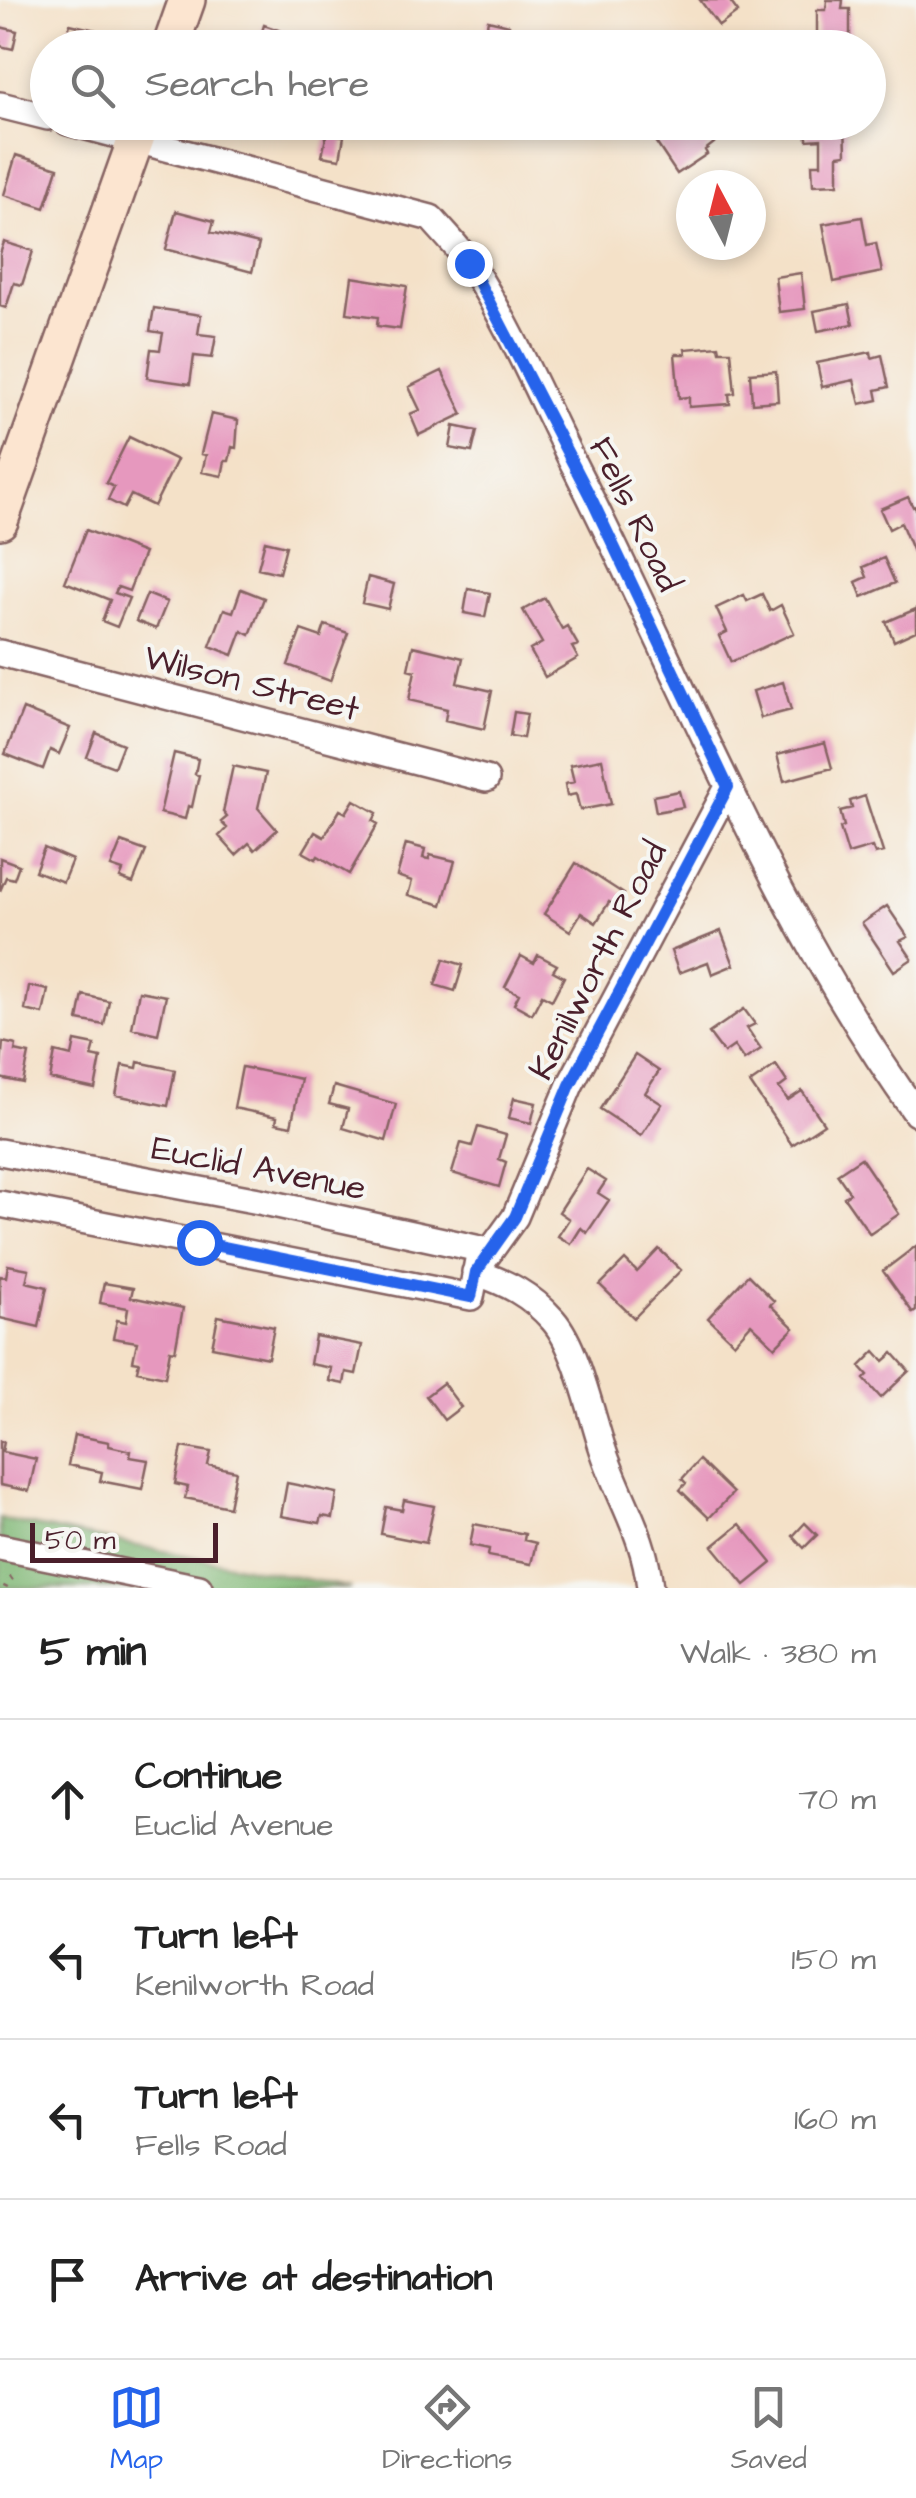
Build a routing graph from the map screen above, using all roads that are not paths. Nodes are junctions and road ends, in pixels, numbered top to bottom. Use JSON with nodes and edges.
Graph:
{"nodes":[{"id":1,"x":187,"y":0,"type":"edge"},
{"id":2,"x":176,"y":30,"type":"edge"},
{"id":3,"x":0,"y":104,"type":"edge"},
{"id":4,"x":30,"y":112,"type":"edge"},
{"id":5,"x":136,"y":140,"type":"edge"},
{"id":6,"x":169,"y":140,"type":"edge"},
{"id":7,"x":2,"y":506,"type":"edge"},
{"id":8,"x":0,"y":653,"type":"edge"},
{"id":9,"x":486,"y":778,"type":"dead end"},
{"id":10,"x":728,"y":787,"type":"junction"},
{"id":11,"x":916,"y":1113,"type":"edge"},
{"id":12,"x":0,"y":1152,"type":"edge"},
{"id":13,"x":0,"y":1204,"type":"edge"},
{"id":14,"x":476,"y":1272,"type":"junction"},
{"id":15,"x":0,"y":1547,"type":"edge"},
{"id":16,"x":199,"y":1588,"type":"edge"},
{"id":17,"x":650,"y":1588,"type":"edge"}],
"edges":[{"from":1,"to":2,"type":"main road"},
{"from":3,"to":4,"type":"street"},
{"from":5,"to":7,"type":"main road"},
{"from":6,"to":10,"type":"street","name":"Fells Road"},
{"from":8,"to":9,"type":"street","name":"Wilson Street"},
{"from":10,"to":11,"type":"street","name":"Fells Road"},
{"from":10,"to":14,"type":"street","name":"Kenilworth Road"},
{"from":12,"to":14,"type":"street","name":"Euclid Avenue"},
{"from":13,"to":14,"type":"street"},
{"from":14,"to":17,"type":"street","name":"Euclid Avenue"},
{"from":15,"to":16,"type":"street"}]}
